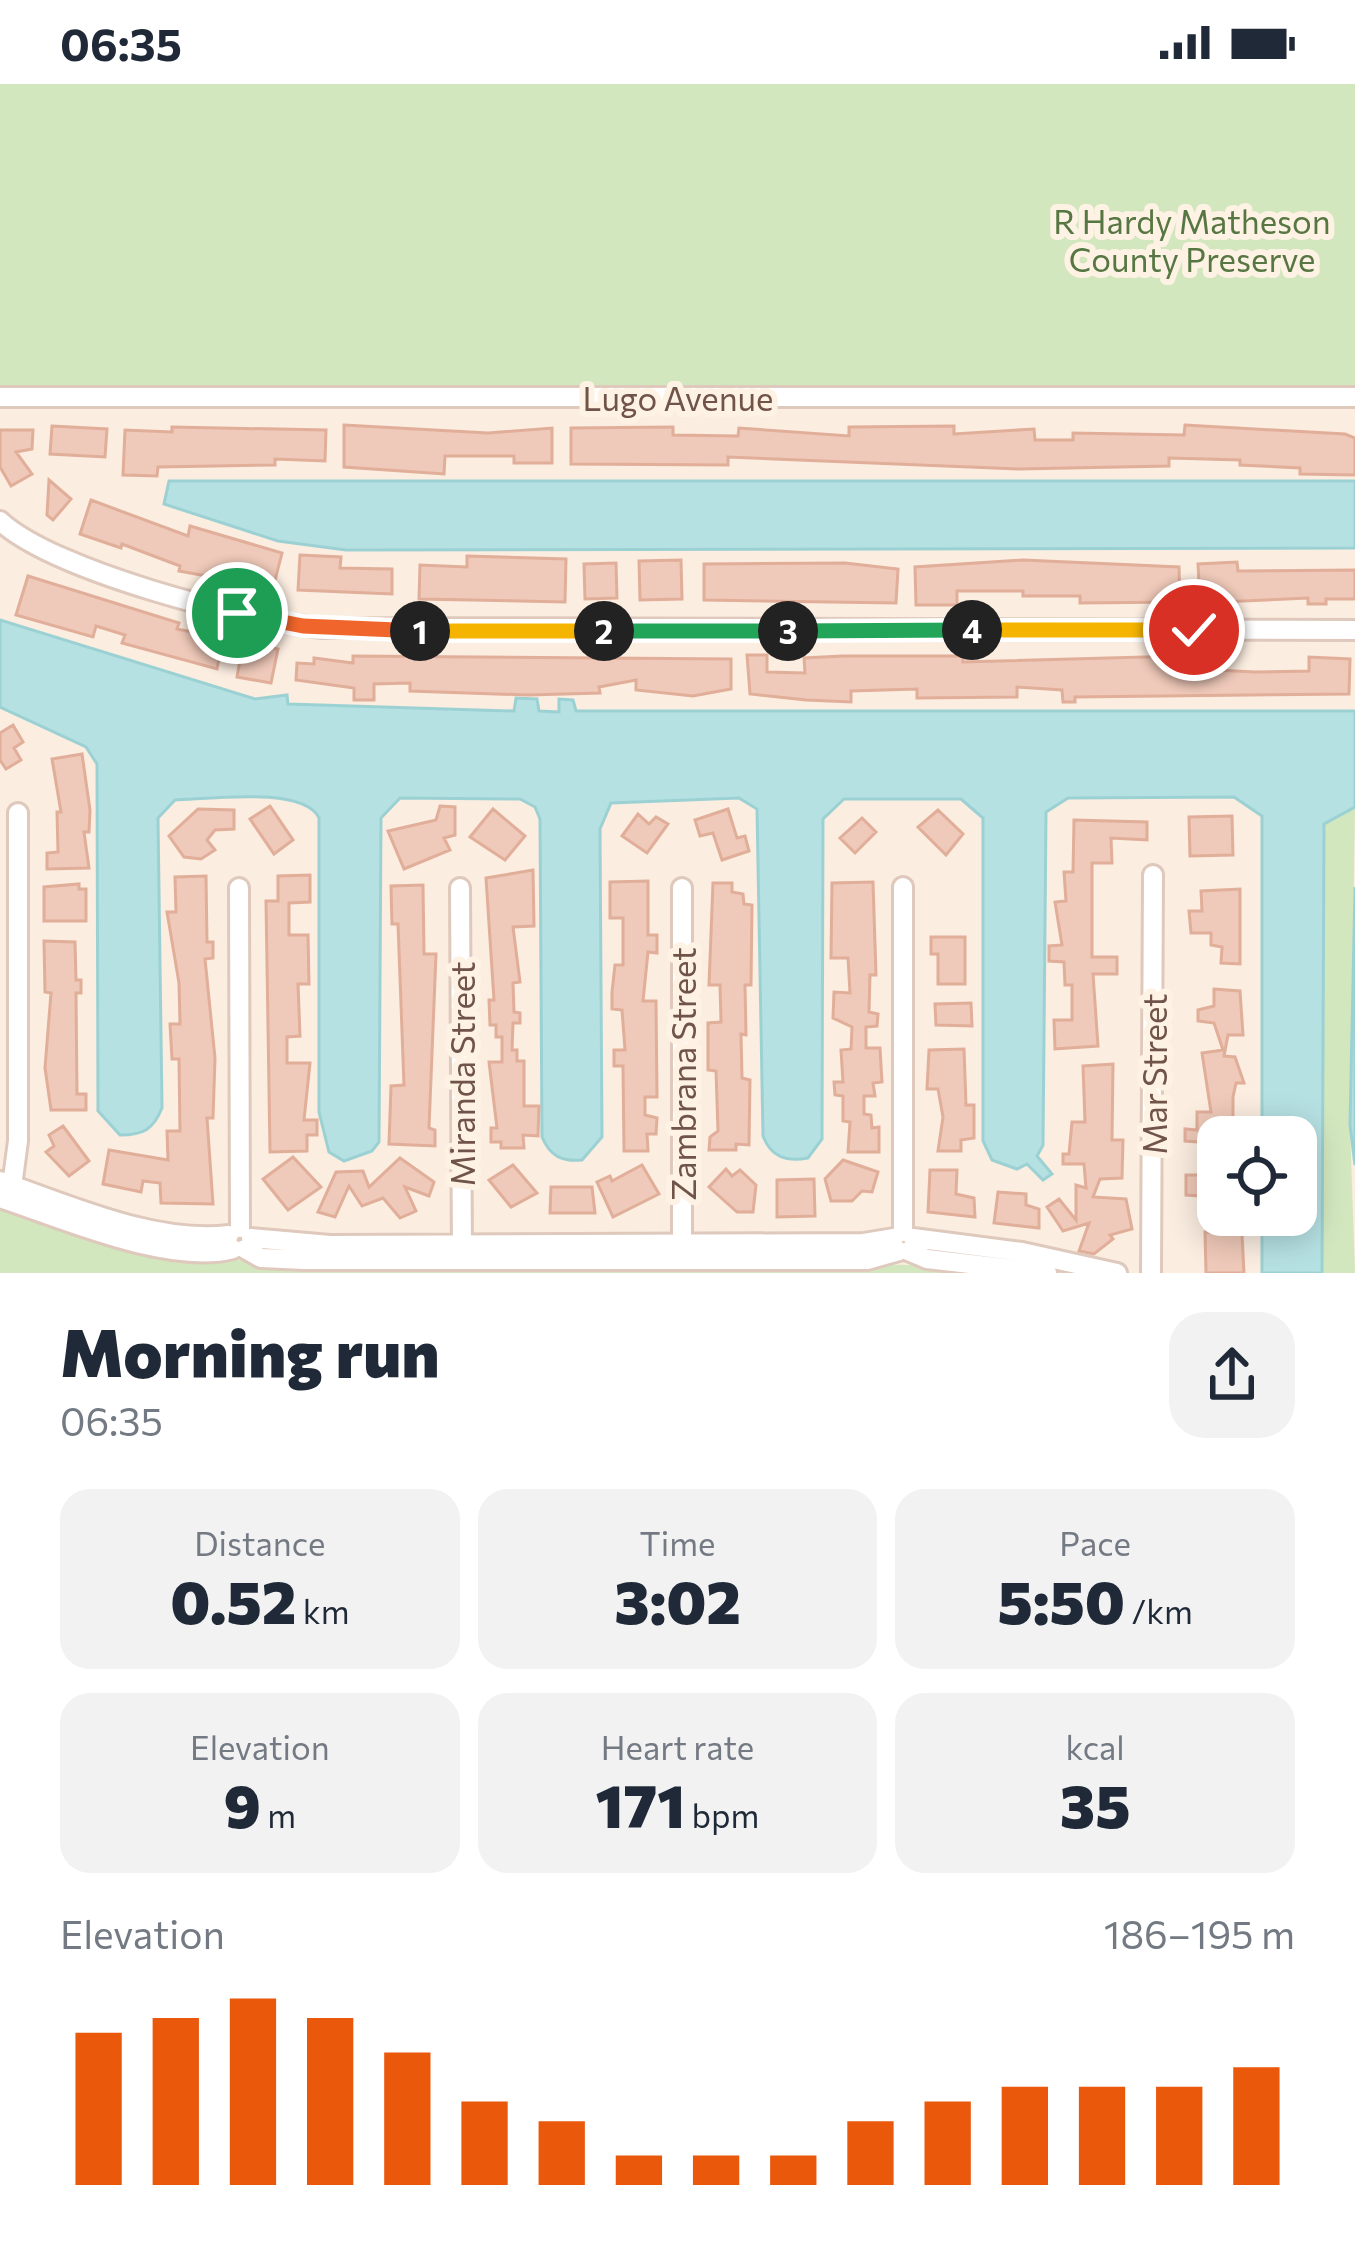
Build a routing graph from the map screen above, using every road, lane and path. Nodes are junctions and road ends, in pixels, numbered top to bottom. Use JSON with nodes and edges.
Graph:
{"nodes":[{"id":1,"x":1355,"y":397,"type":"edge"},
{"id":2,"x":0,"y":398,"type":"edge"},
{"id":3,"x":0,"y":521,"type":"edge"},
{"id":4,"x":1355,"y":630,"type":"edge"},
{"id":5,"x":18,"y":813,"type":"dead end"},
{"id":6,"x":1153,"y":875,"type":"dead end"},
{"id":7,"x":903,"y":887,"type":"dead end"},
{"id":8,"x":239,"y":888,"type":"dead end"},
{"id":9,"x":460,"y":888,"type":"dead end"},
{"id":10,"x":682,"y":888,"type":"dead end"},
{"id":11,"x":6,"y":1191,"type":"edge"},
{"id":12,"x":240,"y":1240,"type":"junction"},
{"id":13,"x":903,"y":1242,"type":"junction"},
{"id":14,"x":462,"y":1252,"type":"junction"},
{"id":15,"x":682,"y":1252,"type":"junction"},
{"id":16,"x":1047,"y":1273,"type":"edge"},
{"id":17,"x":1117,"y":1273,"type":"edge"},
{"id":18,"x":1151,"y":1273,"type":"edge"}],
"edges":[{"from":1,"to":2,"type":"street","name":"Lugo Avenue"},
{"from":3,"to":4,"type":"street"},
{"from":5,"to":11,"type":"street"},
{"from":6,"to":18,"type":"street","name":"Mar Street"},
{"from":7,"to":13,"type":"street"},
{"from":8,"to":12,"type":"street"},
{"from":9,"to":14,"type":"street","name":"Miranda Street"},
{"from":10,"to":15,"type":"street","name":"Zambrana Street"},
{"from":11,"to":12,"type":"street"},
{"from":12,"to":14,"type":"street"},
{"from":13,"to":15,"type":"street"},
{"from":13,"to":16,"type":"street"},
{"from":13,"to":17,"type":"street"},
{"from":14,"to":15,"type":"street"}]}
